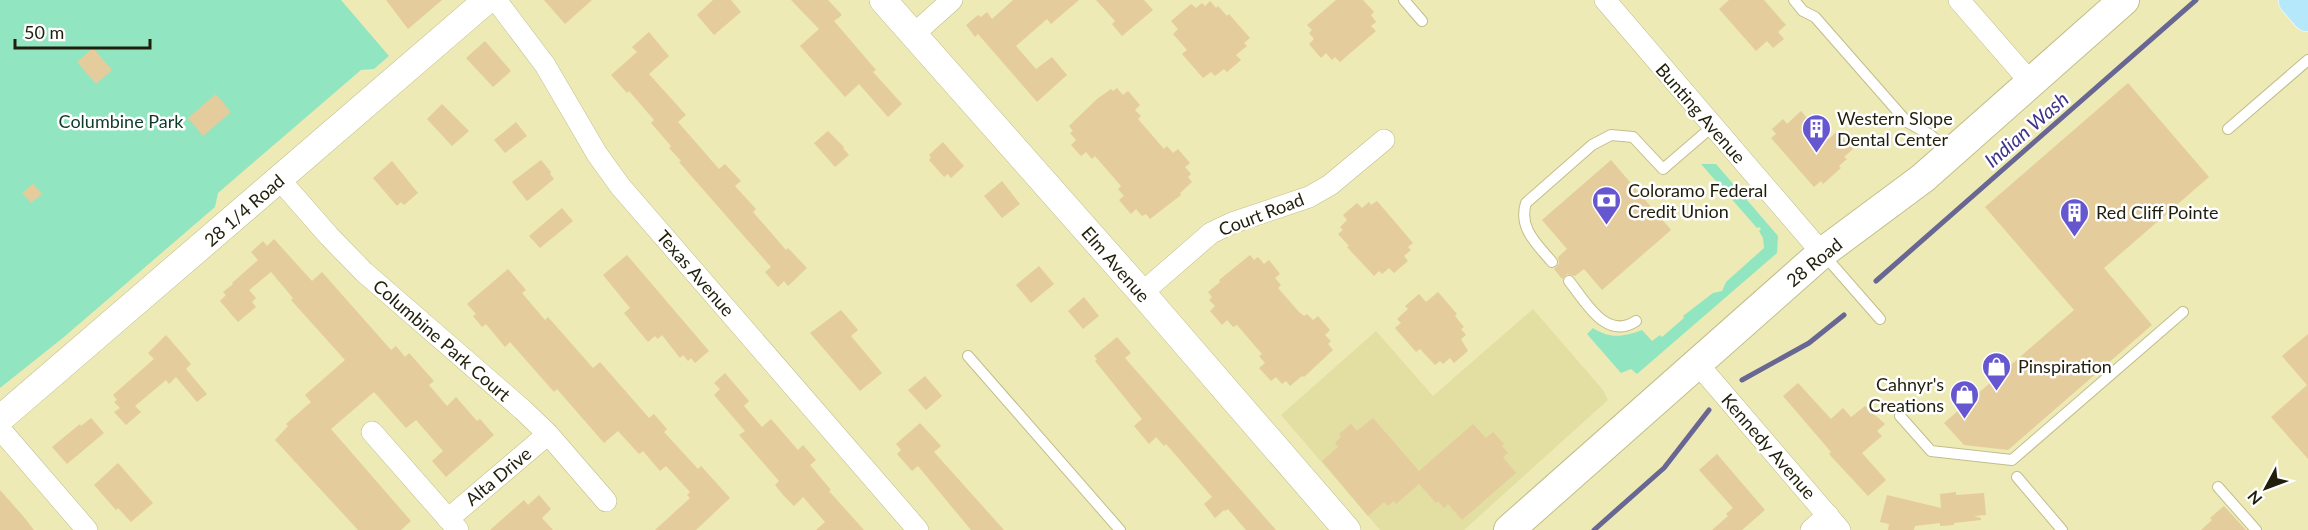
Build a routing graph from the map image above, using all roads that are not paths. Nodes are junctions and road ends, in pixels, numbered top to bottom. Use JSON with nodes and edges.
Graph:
{"nodes":[{"id":1,"x":487,"y":0,"type":"edge"},
{"id":2,"x":496,"y":0,"type":"edge"},
{"id":3,"x":883,"y":0,"type":"edge"},
{"id":4,"x":952,"y":0,"type":"edge"},
{"id":5,"x":1404,"y":0,"type":"edge"},
{"id":6,"x":1605,"y":0,"type":"edge"},
{"id":7,"x":1794,"y":0,"type":"edge"},
{"id":8,"x":1959,"y":0,"type":"edge"},
{"id":9,"x":2124,"y":0,"type":"edge"},
{"id":10,"x":2295,"y":0,"type":"edge"},
{"id":11,"x":2308,"y":15,"type":"edge"},
{"id":12,"x":1422,"y":21,"type":"dead end"},
{"id":13,"x":913,"y":35,"type":"junction"},
{"id":14,"x":2308,"y":60,"type":"edge"},
{"id":15,"x":2031,"y":84,"type":"junction"},
{"id":16,"x":1713,"y":126,"type":"junction"},
{"id":17,"x":2228,"y":129,"type":"dead end"},
{"id":18,"x":1384,"y":140,"type":"dead end"},
{"id":19,"x":1953,"y":153,"type":"junction"},
{"id":20,"x":279,"y":179,"type":"junction"},
{"id":21,"x":1821,"y":253,"type":"junction"},
{"id":22,"x":1552,"y":262,"type":"dead end"},
{"id":23,"x":1569,"y":281,"type":"dead end"},
{"id":24,"x":1142,"y":293,"type":"junction"},
{"id":25,"x":2183,"y":312,"type":"dead end"},
{"id":26,"x":1880,"y":319,"type":"dead end"},
{"id":27,"x":1636,"y":321,"type":"dead end"},
{"id":28,"x":968,"y":356,"type":"dead end"},
{"id":29,"x":1697,"y":363,"type":"junction"},
{"id":30,"x":1900,"y":416,"type":"dead end"},
{"id":31,"x":0,"y":419,"type":"edge"},
{"id":32,"x":0,"y":429,"type":"edge"},
{"id":33,"x":372,"y":432,"type":"dead end"},
{"id":34,"x":548,"y":434,"type":"junction"},
{"id":35,"x":2017,"y":477,"type":"dead end"},
{"id":36,"x":2218,"y":487,"type":"dead end"},
{"id":37,"x":606,"y":501,"type":"dead end"},
{"id":38,"x":1834,"y":523,"type":"edge"},
{"id":39,"x":453,"y":524,"type":"edge"},
{"id":40,"x":87,"y":530,"type":"edge"},
{"id":41,"x":918,"y":530,"type":"edge"},
{"id":42,"x":1120,"y":530,"type":"edge"},
{"id":43,"x":1347,"y":530,"type":"edge"},
{"id":44,"x":1509,"y":530,"type":"edge"},
{"id":45,"x":1811,"y":530,"type":"edge"},
{"id":46,"x":2062,"y":530,"type":"edge"},
{"id":47,"x":2256,"y":530,"type":"edge"}],
"edges":[{"from":1,"to":20,"type":"street","name":"28 1/4 Road"},
{"from":2,"to":41,"type":"street","name":"Texas Avenue"},
{"from":3,"to":13,"type":"street","name":"Elm Avenue"},
{"from":4,"to":13,"type":"street"},
{"from":5,"to":12,"type":"lane"},
{"from":6,"to":16,"type":"street","name":"Bunting Avenue"},
{"from":7,"to":19,"type":"lane"},
{"from":8,"to":15,"type":"street"},
{"from":9,"to":15,"type":"main road","name":"28 Road"},
{"from":10,"to":11,"type":"main road"},
{"from":13,"to":24,"type":"street","name":"Elm Avenue"},
{"from":14,"to":17,"type":"lane"},
{"from":15,"to":19,"type":"main road","name":"28 Road"},
{"from":16,"to":21,"type":"street","name":"Bunting Avenue"},
{"from":16,"to":22,"type":"lane"},
{"from":18,"to":24,"type":"street","name":"Court Road"},
{"from":19,"to":21,"type":"main road","name":"28 Road"},
{"from":20,"to":31,"type":"street","name":"28 1/4 Road"},
{"from":20,"to":34,"type":"street","name":"Columbine Park Court"},
{"from":21,"to":26,"type":"lane"},
{"from":21,"to":29,"type":"main road","name":"28 Road"},
{"from":23,"to":27,"type":"lane"},
{"from":24,"to":43,"type":"street","name":"Elm Avenue"},
{"from":25,"to":30,"type":"lane"},
{"from":28,"to":42,"type":"lane"},
{"from":29,"to":38,"type":"street","name":"Kennedy Avenue"},
{"from":29,"to":44,"type":"main road","name":"28 Road"},
{"from":32,"to":40,"type":"street"},
{"from":33,"to":39,"type":"street"},
{"from":34,"to":37,"type":"street","name":"Columbine Park Court"},
{"from":34,"to":39,"type":"street","name":"Alta Drive"},
{"from":35,"to":46,"type":"lane"},
{"from":36,"to":47,"type":"lane"},
{"from":38,"to":45,"type":"street"}]}
